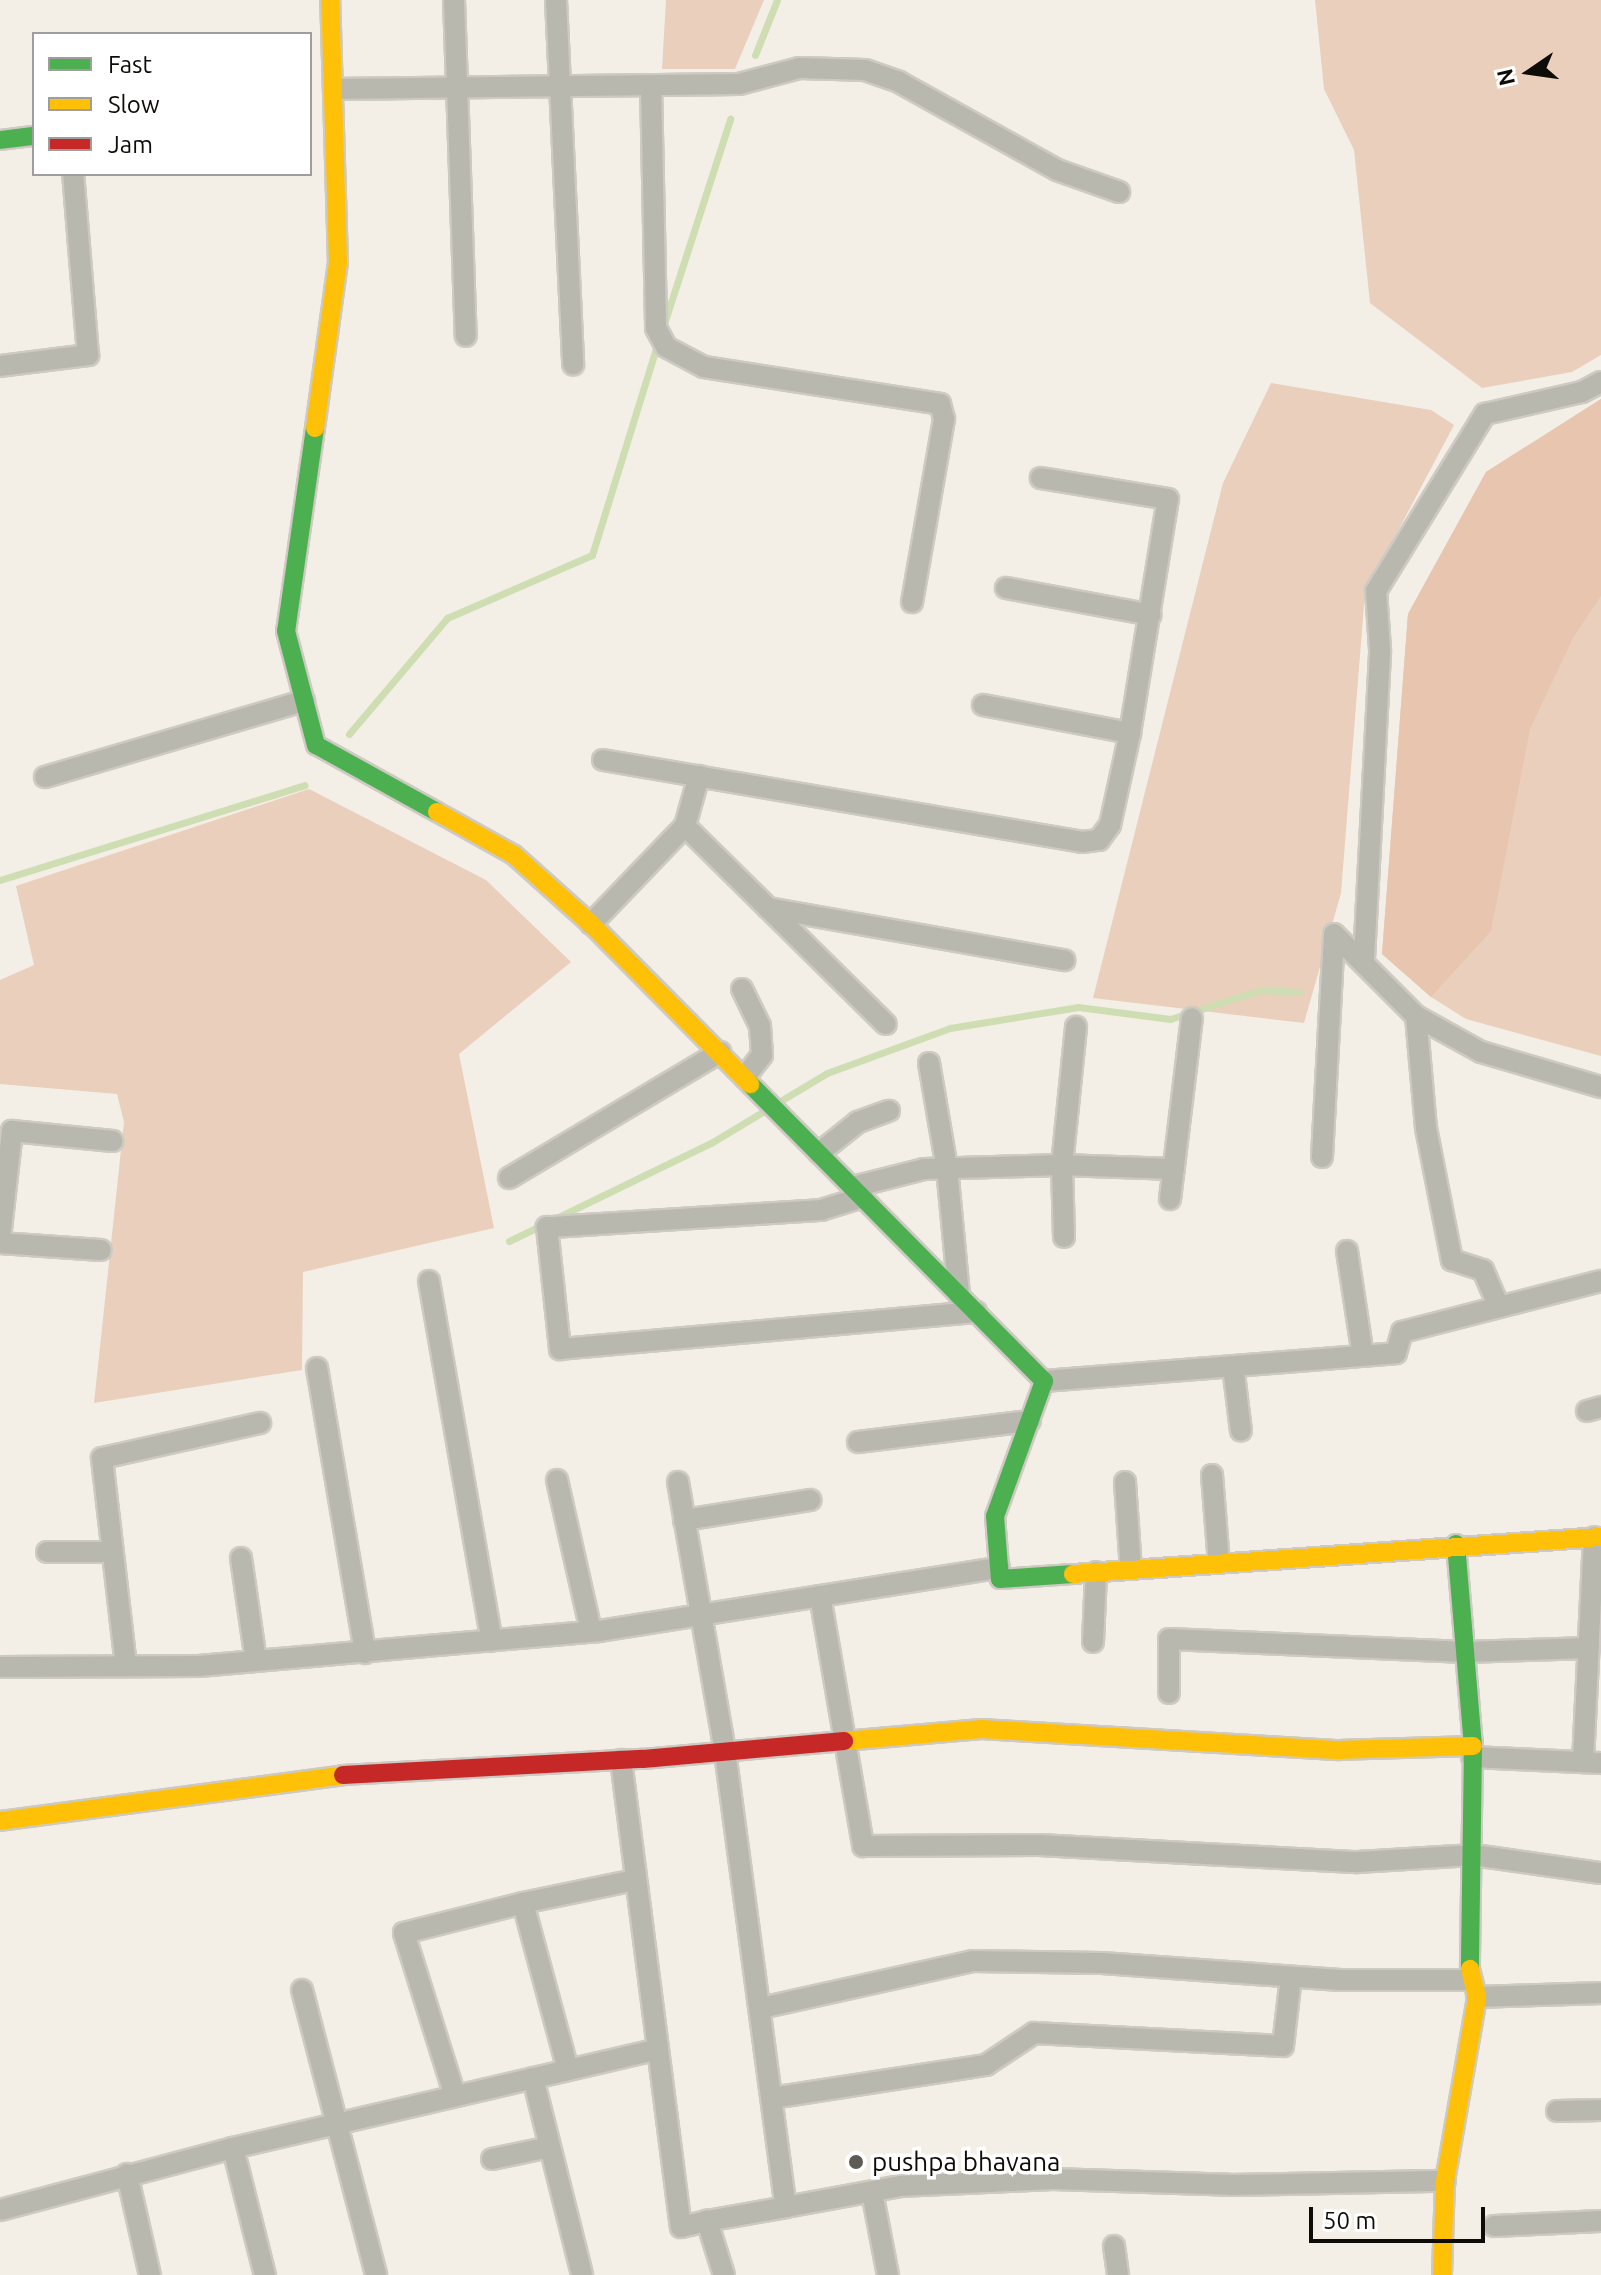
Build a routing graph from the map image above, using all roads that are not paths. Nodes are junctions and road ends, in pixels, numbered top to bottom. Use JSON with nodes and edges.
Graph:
{"nodes":[{"id":1,"x":330,"y":0,"type":"edge"},
{"id":2,"x":454,"y":0,"type":"edge"},
{"id":3,"x":556,"y":0,"type":"edge"},
{"id":4,"x":651,"y":85,"type":"junction"},
{"id":5,"x":560,"y":86,"type":"junction"},
{"id":6,"x":455,"y":88,"type":"junction"},
{"id":7,"x":334,"y":94,"type":"junction"},
{"id":8,"x":312,"y":102,"type":"edge"},
{"id":9,"x":32,"y":136,"type":"edge"},
{"id":10,"x":0,"y":140,"type":"edge"},
{"id":11,"x":73,"y":176,"type":"edge"},
{"id":12,"x":1119,"y":192,"type":"dead end"},
{"id":13,"x":466,"y":336,"type":"dead end"},
{"id":14,"x":573,"y":365,"type":"dead end"},
{"id":15,"x":0,"y":366,"type":"edge"},
{"id":16,"x":1601,"y":382,"type":"edge"},
{"id":17,"x":1041,"y":478,"type":"dead end"},
{"id":18,"x":1006,"y":588,"type":"dead end"},
{"id":19,"x":912,"y":602,"type":"dead end"},
{"id":20,"x":1151,"y":615,"type":"junction"},
{"id":21,"x":304,"y":701,"type":"junction"},
{"id":22,"x":983,"y":705,"type":"dead end"},
{"id":23,"x":1130,"y":733,"type":"junction"},
{"id":24,"x":603,"y":760,"type":"dead end"},
{"id":25,"x":699,"y":776,"type":"junction"},
{"id":26,"x":45,"y":777,"type":"dead end"},
{"id":27,"x":685,"y":826,"type":"junction"},
{"id":28,"x":768,"y":908,"type":"junction"},
{"id":29,"x":591,"y":924,"type":"junction"},
{"id":30,"x":1364,"y":959,"type":"junction"},
{"id":31,"x":1064,"y":960,"type":"dead end"},
{"id":32,"x":742,"y":989,"type":"dead end"},
{"id":33,"x":1416,"y":1016,"type":"junction"},
{"id":34,"x":1192,"y":1018,"type":"dead end"},
{"id":35,"x":886,"y":1024,"type":"dead end"},
{"id":36,"x":1076,"y":1027,"type":"dead end"},
{"id":37,"x":720,"y":1052,"type":"junction"},
{"id":38,"x":929,"y":1063,"type":"dead end"},
{"id":39,"x":745,"y":1077,"type":"junction"},
{"id":40,"x":1601,"y":1087,"type":"edge"},
{"id":41,"x":889,"y":1111,"type":"dead end"},
{"id":42,"x":6,"y":1131,"type":"edge"},
{"id":43,"x":113,"y":1141,"type":"dead end"},
{"id":44,"x":819,"y":1153,"type":"junction"},
{"id":45,"x":1322,"y":1157,"type":"dead end"},
{"id":46,"x":1062,"y":1165,"type":"junction"},
{"id":47,"x":947,"y":1168,"type":"junction"},
{"id":48,"x":1174,"y":1169,"type":"junction"},
{"id":49,"x":509,"y":1178,"type":"dead end"},
{"id":50,"x":858,"y":1192,"type":"junction"},
{"id":51,"x":1170,"y":1199,"type":"dead end"},
{"id":52,"x":1064,"y":1237,"type":"dead end"},
{"id":53,"x":0,"y":1241,"type":"edge"},
{"id":54,"x":101,"y":1250,"type":"dead end"},
{"id":55,"x":1347,"y":1251,"type":"dead end"},
{"id":56,"x":429,"y":1281,"type":"dead end"},
{"id":57,"x":1601,"y":1281,"type":"edge"},
{"id":58,"x":959,"y":1295,"type":"junction"},
{"id":59,"x":1499,"y":1307,"type":"junction"},
{"id":60,"x":976,"y":1312,"type":"junction"},
{"id":61,"x":1363,"y":1355,"type":"junction"},
{"id":62,"x":1233,"y":1366,"type":"junction"},
{"id":63,"x":317,"y":1368,"type":"dead end"},
{"id":64,"x":1044,"y":1381,"type":"junction"},
{"id":65,"x":1030,"y":1421,"type":"junction"},
{"id":66,"x":260,"y":1423,"type":"dead end"},
{"id":67,"x":1241,"y":1431,"type":"dead end"},
{"id":68,"x":858,"y":1442,"type":"dead end"},
{"id":69,"x":1212,"y":1475,"type":"dead end"},
{"id":70,"x":557,"y":1480,"type":"dead end"},
{"id":71,"x":678,"y":1482,"type":"dead end"},
{"id":72,"x":1125,"y":1482,"type":"dead end"},
{"id":73,"x":810,"y":1500,"type":"dead end"},
{"id":74,"x":684,"y":1520,"type":"junction"},
{"id":75,"x":1597,"y":1537,"type":"edge"},
{"id":76,"x":1456,"y":1544,"type":"junction"},
{"id":77,"x":47,"y":1552,"type":"dead end"},
{"id":78,"x":112,"y":1552,"type":"junction"},
{"id":79,"x":241,"y":1558,"type":"dead end"},
{"id":80,"x":1219,"y":1563,"type":"junction"},
{"id":81,"x":999,"y":1568,"type":"junction"},
{"id":82,"x":1131,"y":1569,"type":"junction"},
{"id":83,"x":1096,"y":1572,"type":"junction"},
{"id":84,"x":820,"y":1596,"type":"junction"},
{"id":85,"x":698,"y":1616,"type":"junction"},
{"id":86,"x":591,"y":1631,"type":"junction"},
{"id":87,"x":492,"y":1641,"type":"junction"},
{"id":88,"x":1093,"y":1642,"type":"dead end"},
{"id":89,"x":1589,"y":1648,"type":"junction"},
{"id":90,"x":1465,"y":1652,"type":"junction"},
{"id":91,"x":365,"y":1653,"type":"junction"},
{"id":92,"x":256,"y":1661,"type":"junction"},
{"id":93,"x":126,"y":1666,"type":"junction"},
{"id":94,"x":0,"y":1667,"type":"edge"},
{"id":95,"x":1169,"y":1693,"type":"dead end"},
{"id":96,"x":842,"y":1743,"type":"junction"},
{"id":97,"x":725,"y":1752,"type":"junction"},
{"id":98,"x":1473,"y":1752,"type":"junction"},
{"id":99,"x":621,"y":1760,"type":"junction"},
{"id":100,"x":1592,"y":1762,"type":"edge"},
{"id":101,"x":0,"y":1821,"type":"edge"},
{"id":102,"x":1474,"y":1855,"type":"junction"},
{"id":103,"x":1601,"y":1873,"type":"edge"},
{"id":104,"x":635,"y":1880,"type":"junction"},
{"id":105,"x":523,"y":1903,"type":"junction"},
{"id":106,"x":1291,"y":1977,"type":"junction"},
{"id":107,"x":1473,"y":1989,"type":"junction"},
{"id":108,"x":302,"y":1990,"type":"dead end"},
{"id":109,"x":1601,"y":1993,"type":"edge"},
{"id":110,"x":761,"y":2008,"type":"junction"},
{"id":111,"x":657,"y":2049,"type":"junction"},
{"id":112,"x":568,"y":2070,"type":"junction"},
{"id":113,"x":533,"y":2078,"type":"junction"},
{"id":114,"x":455,"y":2096,"type":"junction"},
{"id":115,"x":772,"y":2098,"type":"junction"},
{"id":116,"x":1601,"y":2110,"type":"edge"},
{"id":117,"x":1557,"y":2111,"type":"dead end"},
{"id":118,"x":340,"y":2123,"type":"junction"},
{"id":119,"x":550,"y":2147,"type":"junction"},
{"id":120,"x":233,"y":2148,"type":"junction"},
{"id":121,"x":492,"y":2159,"type":"dead end"},
{"id":122,"x":127,"y":2174,"type":"junction"},
{"id":123,"x":1445,"y":2181,"type":"junction"},
{"id":124,"x":872,"y":2192,"type":"junction"},
{"id":125,"x":786,"y":2207,"type":"junction"},
{"id":126,"x":0,"y":2210,"type":"edge"},
{"id":127,"x":707,"y":2221,"type":"junction"},
{"id":128,"x":1601,"y":2221,"type":"edge"},
{"id":129,"x":1494,"y":2226,"type":"dead end"},
{"id":130,"x":1114,"y":2246,"type":"dead end"},
{"id":131,"x":150,"y":2275,"type":"edge"},
{"id":132,"x":265,"y":2275,"type":"edge"},
{"id":133,"x":376,"y":2275,"type":"edge"},
{"id":134,"x":582,"y":2275,"type":"edge"},
{"id":135,"x":724,"y":2275,"type":"edge"},
{"id":136,"x":888,"y":2275,"type":"edge"},
{"id":137,"x":1118,"y":2275,"type":"edge"},
{"id":138,"x":1442,"y":2275,"type":"edge"}],
"edges":[{"from":1,"to":7,"type":"street"},
{"from":2,"to":6,"type":"street"},
{"from":3,"to":5,"type":"street"},
{"from":4,"to":5,"type":"street"},
{"from":4,"to":12,"type":"street"},
{"from":4,"to":19,"type":"street"},
{"from":5,"to":6,"type":"street"},
{"from":5,"to":14,"type":"street"},
{"from":6,"to":7,"type":"street"},
{"from":6,"to":13,"type":"street"},
{"from":7,"to":8,"type":"street"},
{"from":7,"to":21,"type":"street"},
{"from":9,"to":10,"type":"street"},
{"from":11,"to":15,"type":"street"},
{"from":16,"to":30,"type":"street"},
{"from":17,"to":20,"type":"street"},
{"from":18,"to":20,"type":"street"},
{"from":20,"to":23,"type":"street"},
{"from":21,"to":26,"type":"street"},
{"from":21,"to":29,"type":"street"},
{"from":22,"to":23,"type":"street"},
{"from":23,"to":25,"type":"street"},
{"from":24,"to":25,"type":"street"},
{"from":25,"to":27,"type":"street"},
{"from":27,"to":28,"type":"street"},
{"from":27,"to":29,"type":"street"},
{"from":28,"to":31,"type":"street"},
{"from":28,"to":35,"type":"street"},
{"from":29,"to":37,"type":"street"},
{"from":30,"to":33,"type":"street"},
{"from":30,"to":45,"type":"street"},
{"from":32,"to":39,"type":"street"},
{"from":33,"to":40,"type":"street"},
{"from":33,"to":59,"type":"street"},
{"from":34,"to":48,"type":"street"},
{"from":36,"to":46,"type":"street"},
{"from":37,"to":39,"type":"street"},
{"from":37,"to":49,"type":"street"},
{"from":38,"to":47,"type":"street"},
{"from":39,"to":44,"type":"street"},
{"from":41,"to":44,"type":"street"},
{"from":42,"to":43,"type":"street"},
{"from":42,"to":53,"type":"street"},
{"from":44,"to":50,"type":"street"},
{"from":46,"to":47,"type":"street"},
{"from":46,"to":48,"type":"street"},
{"from":46,"to":52,"type":"street"},
{"from":47,"to":50,"type":"street"},
{"from":47,"to":58,"type":"street"},
{"from":48,"to":51,"type":"street"},
{"from":50,"to":58,"type":"street"},
{"from":50,"to":60,"type":"street"},
{"from":53,"to":54,"type":"street"},
{"from":55,"to":61,"type":"street"},
{"from":56,"to":87,"type":"street"},
{"from":57,"to":59,"type":"street"},
{"from":58,"to":60,"type":"street"},
{"from":59,"to":61,"type":"street"},
{"from":60,"to":64,"type":"street"},
{"from":61,"to":62,"type":"street"},
{"from":62,"to":64,"type":"street"},
{"from":62,"to":67,"type":"street"},
{"from":63,"to":91,"type":"street"},
{"from":64,"to":65,"type":"street"},
{"from":65,"to":68,"type":"street"},
{"from":65,"to":81,"type":"street"},
{"from":66,"to":78,"type":"street"},
{"from":69,"to":80,"type":"street"},
{"from":70,"to":86,"type":"street"},
{"from":71,"to":74,"type":"street"},
{"from":72,"to":82,"type":"street"},
{"from":73,"to":74,"type":"street"},
{"from":74,"to":85,"type":"street"},
{"from":75,"to":76,"type":"street"},
{"from":75,"to":89,"type":"street"},
{"from":76,"to":80,"type":"street"},
{"from":76,"to":90,"type":"street"},
{"from":77,"to":78,"type":"street"},
{"from":78,"to":93,"type":"street"},
{"from":79,"to":92,"type":"street"},
{"from":80,"to":82,"type":"street"},
{"from":81,"to":83,"type":"street"},
{"from":81,"to":84,"type":"street"},
{"from":82,"to":83,"type":"street"},
{"from":83,"to":88,"type":"street"},
{"from":84,"to":85,"type":"street"},
{"from":84,"to":96,"type":"street"},
{"from":85,"to":86,"type":"street"},
{"from":85,"to":97,"type":"street"},
{"from":86,"to":87,"type":"street"},
{"from":87,"to":91,"type":"street"},
{"from":89,"to":90,"type":"street"},
{"from":89,"to":100,"type":"street"},
{"from":90,"to":95,"type":"street"},
{"from":90,"to":98,"type":"street"},
{"from":91,"to":92,"type":"street"},
{"from":92,"to":93,"type":"street"},
{"from":93,"to":94,"type":"street"},
{"from":96,"to":97,"type":"street"},
{"from":96,"to":98,"type":"street"},
{"from":96,"to":102,"type":"street"},
{"from":97,"to":99,"type":"street"},
{"from":97,"to":110,"type":"street"},
{"from":98,"to":100,"type":"street"},
{"from":98,"to":102,"type":"street"},
{"from":99,"to":101,"type":"street"},
{"from":99,"to":104,"type":"street"},
{"from":102,"to":103,"type":"street"},
{"from":102,"to":107,"type":"street"},
{"from":104,"to":105,"type":"street"},
{"from":104,"to":111,"type":"street"},
{"from":105,"to":112,"type":"street"},
{"from":105,"to":114,"type":"street"},
{"from":106,"to":107,"type":"street"},
{"from":106,"to":110,"type":"street"},
{"from":106,"to":115,"type":"street"},
{"from":107,"to":109,"type":"street"},
{"from":107,"to":123,"type":"street"},
{"from":108,"to":118,"type":"street"},
{"from":110,"to":115,"type":"street"},
{"from":111,"to":112,"type":"street"},
{"from":111,"to":127,"type":"street"},
{"from":112,"to":113,"type":"street"},
{"from":113,"to":114,"type":"street"},
{"from":113,"to":119,"type":"street"},
{"from":114,"to":118,"type":"street"},
{"from":115,"to":125,"type":"street"},
{"from":116,"to":117,"type":"street"},
{"from":118,"to":120,"type":"street"},
{"from":118,"to":133,"type":"street"},
{"from":119,"to":121,"type":"street"},
{"from":119,"to":134,"type":"street"},
{"from":120,"to":122,"type":"street"},
{"from":120,"to":132,"type":"street"},
{"from":122,"to":126,"type":"street"},
{"from":122,"to":131,"type":"street"},
{"from":123,"to":124,"type":"street"},
{"from":123,"to":138,"type":"street"},
{"from":124,"to":125,"type":"street"},
{"from":124,"to":136,"type":"street"},
{"from":125,"to":127,"type":"street"},
{"from":127,"to":135,"type":"street"},
{"from":128,"to":129,"type":"street"},
{"from":130,"to":137,"type":"street"}]}
